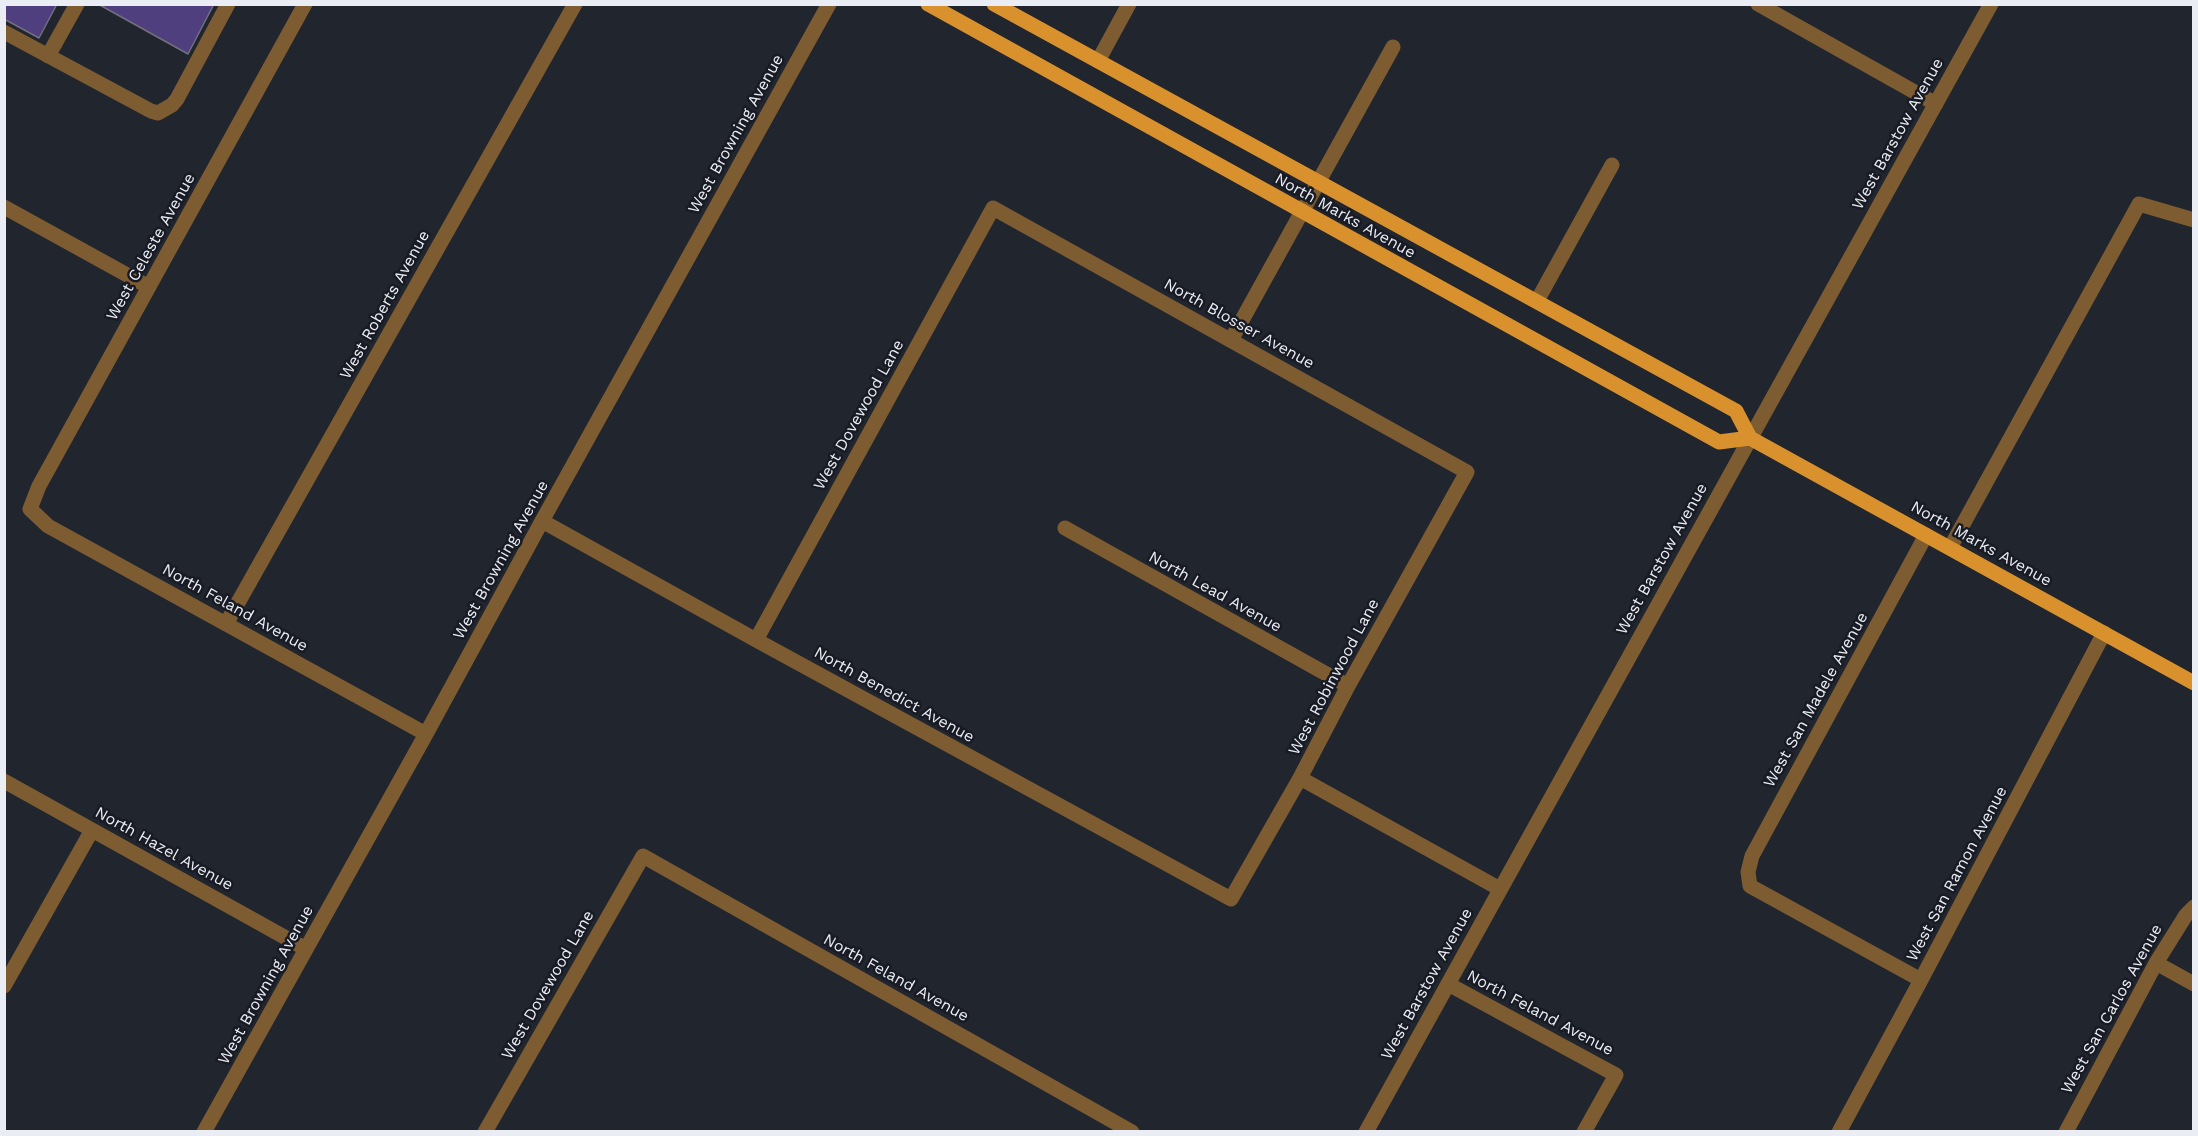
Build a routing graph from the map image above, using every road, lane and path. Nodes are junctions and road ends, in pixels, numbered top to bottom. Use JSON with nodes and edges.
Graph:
{"nodes":[{"id":1,"x":77,"y":4,"type":"edge"},
{"id":2,"x":228,"y":4,"type":"edge"},
{"id":3,"x":306,"y":4,"type":"edge"},
{"id":4,"x":576,"y":4,"type":"edge"},
{"id":5,"x":829,"y":4,"type":"edge"},
{"id":6,"x":928,"y":4,"type":"edge"},
{"id":7,"x":994,"y":4,"type":"edge"},
{"id":8,"x":1129,"y":4,"type":"edge"},
{"id":9,"x":1758,"y":4,"type":"edge"},
{"id":10,"x":1990,"y":4,"type":"edge"},
{"id":11,"x":4,"y":32,"type":"edge"},
{"id":12,"x":1393,"y":46,"type":"dead end"},
{"id":13,"x":48,"y":56,"type":"junction"},
{"id":14,"x":1098,"y":61,"type":"junction"},
{"id":15,"x":1936,"y":105,"type":"junction"},
{"id":16,"x":1612,"y":165,"type":"dead end"},
{"id":17,"x":1320,"y":182,"type":"junction"},
{"id":18,"x":4,"y":207,"type":"edge"},
{"id":19,"x":993,"y":208,"type":"joint"},
{"id":20,"x":1302,"y":213,"type":"junction"},
{"id":21,"x":2193,"y":220,"type":"edge"},
{"id":22,"x":149,"y":287,"type":"junction"},
{"id":23,"x":1537,"y":301,"type":"junction"},
{"id":24,"x":1231,"y":340,"type":"junction"},
{"id":25,"x":1750,"y":438,"type":"junction"},
{"id":26,"x":1467,"y":472,"type":"joint"},
{"id":27,"x":30,"y":509,"type":"joint"},
{"id":28,"x":542,"y":521,"type":"junction"},
{"id":29,"x":1065,"y":528,"type":"dead end"},
{"id":30,"x":1926,"y":535,"type":"junction"},
{"id":31,"x":1950,"y":548,"type":"junction"},
{"id":32,"x":226,"y":624,"type":"junction"},
{"id":33,"x":2104,"y":633,"type":"junction"},
{"id":34,"x":756,"y":640,"type":"junction"},
{"id":35,"x":2193,"y":683,"type":"edge"},
{"id":36,"x":1348,"y":686,"type":"junction"},
{"id":37,"x":426,"y":734,"type":"junction"},
{"id":38,"x":1300,"y":778,"type":"junction"},
{"id":39,"x":4,"y":782,"type":"edge"},
{"id":40,"x":92,"y":830,"type":"junction"},
{"id":41,"x":643,"y":856,"type":"joint"},
{"id":42,"x":1500,"y":889,"type":"junction"},
{"id":43,"x":1231,"y":898,"type":"joint"},
{"id":44,"x":2193,"y":907,"type":"edge"},
{"id":45,"x":306,"y":949,"type":"junction"},
{"id":46,"x":2156,"y":963,"type":"junction"},
{"id":47,"x":1921,"y":980,"type":"junction"},
{"id":48,"x":1448,"y":984,"type":"junction"},
{"id":49,"x":2193,"y":984,"type":"edge"},
{"id":50,"x":4,"y":986,"type":"edge"},
{"id":51,"x":1108,"y":1126,"type":"edge"},
{"id":52,"x":204,"y":1131,"type":"edge"},
{"id":53,"x":485,"y":1131,"type":"edge"},
{"id":54,"x":1132,"y":1131,"type":"edge"},
{"id":55,"x":1366,"y":1131,"type":"edge"},
{"id":56,"x":1584,"y":1131,"type":"edge"},
{"id":57,"x":1839,"y":1131,"type":"edge"},
{"id":58,"x":2066,"y":1131,"type":"edge"}],
"edges":[{"from":1,"to":13,"type":"street"},
{"from":2,"to":13,"type":"street"},
{"from":3,"to":22,"type":"street","name":"West Celeste Avenue"},
{"from":4,"to":32,"type":"street","name":"West Roberts Avenue"},
{"from":5,"to":28,"type":"street","name":"West Browning Avenue"},
{"from":6,"to":20,"type":"main road","name":"North Marks Avenue"},
{"from":7,"to":14,"type":"main road","name":"North Marks Avenue"},
{"from":8,"to":14,"type":"street"},
{"from":9,"to":15,"type":"street"},
{"from":10,"to":15,"type":"street","name":"West Barstow Avenue"},
{"from":11,"to":13,"type":"street"},
{"from":12,"to":17,"type":"street"},
{"from":14,"to":17,"type":"main road","name":"North Marks Avenue"},
{"from":15,"to":25,"type":"street","name":"West Barstow Avenue"},
{"from":16,"to":23,"type":"street"},
{"from":17,"to":20,"type":"street"},
{"from":17,"to":23,"type":"main road","name":"North Marks Avenue"},
{"from":18,"to":22,"type":"street"},
{"from":19,"to":24,"type":"street","name":"North Blosser Avenue"},
{"from":19,"to":34,"type":"street","name":"West Dovewood Lane"},
{"from":20,"to":24,"type":"street"},
{"from":20,"to":25,"type":"main road","name":"North Marks Avenue"},
{"from":21,"to":31,"type":"street"},
{"from":22,"to":27,"type":"street","name":"West Celeste Avenue"},
{"from":23,"to":25,"type":"main road","name":"North Marks Avenue"},
{"from":24,"to":26,"type":"street","name":"North Blosser Avenue"},
{"from":25,"to":30,"type":"main road","name":"North Marks Avenue"},
{"from":25,"to":42,"type":"street","name":"West Barstow Avenue"},
{"from":26,"to":36,"type":"street","name":"West Robinwood Lane"},
{"from":27,"to":32,"type":"street","name":"North Feland Avenue"},
{"from":28,"to":34,"type":"street","name":"North Benedict Avenue"},
{"from":28,"to":37,"type":"street","name":"West Browning Avenue"},
{"from":29,"to":36,"type":"street","name":"North Lead Avenue"},
{"from":30,"to":31,"type":"main road","name":"North Marks Avenue"},
{"from":30,"to":47,"type":"street","name":"West San Madele Avenue"},
{"from":31,"to":33,"type":"main road","name":"North Marks Avenue"},
{"from":32,"to":37,"type":"street","name":"North Feland Avenue"},
{"from":33,"to":35,"type":"main road","name":"North Marks Avenue"},
{"from":33,"to":47,"type":"street","name":"West San Ramon Avenue"},
{"from":34,"to":43,"type":"street","name":"North Benedict Avenue"},
{"from":36,"to":38,"type":"street","name":"West Robinwood Lane"},
{"from":37,"to":45,"type":"street","name":"West Browning Avenue"},
{"from":38,"to":42,"type":"street"},
{"from":38,"to":43,"type":"street","name":"West Robinwood Lane"},
{"from":39,"to":40,"type":"street","name":"North Hazel Avenue"},
{"from":40,"to":45,"type":"street","name":"North Hazel Avenue"},
{"from":40,"to":50,"type":"street"},
{"from":41,"to":51,"type":"street","name":"North Feland Avenue"},
{"from":41,"to":53,"type":"street","name":"West Dovewood Lane"},
{"from":42,"to":48,"type":"street","name":"West Barstow Avenue"},
{"from":44,"to":46,"type":"street","name":"West San Carlos Avenue"},
{"from":45,"to":52,"type":"street","name":"West Browning Avenue"},
{"from":46,"to":49,"type":"street"},
{"from":46,"to":58,"type":"street","name":"West San Carlos Avenue"},
{"from":47,"to":57,"type":"street","name":"West San Ramon Avenue"},
{"from":48,"to":55,"type":"street","name":"West Barstow Avenue"},
{"from":48,"to":56,"type":"street","name":"North Feland Avenue"},
{"from":51,"to":54,"type":"street","name":"North Feland Avenue"}]}
